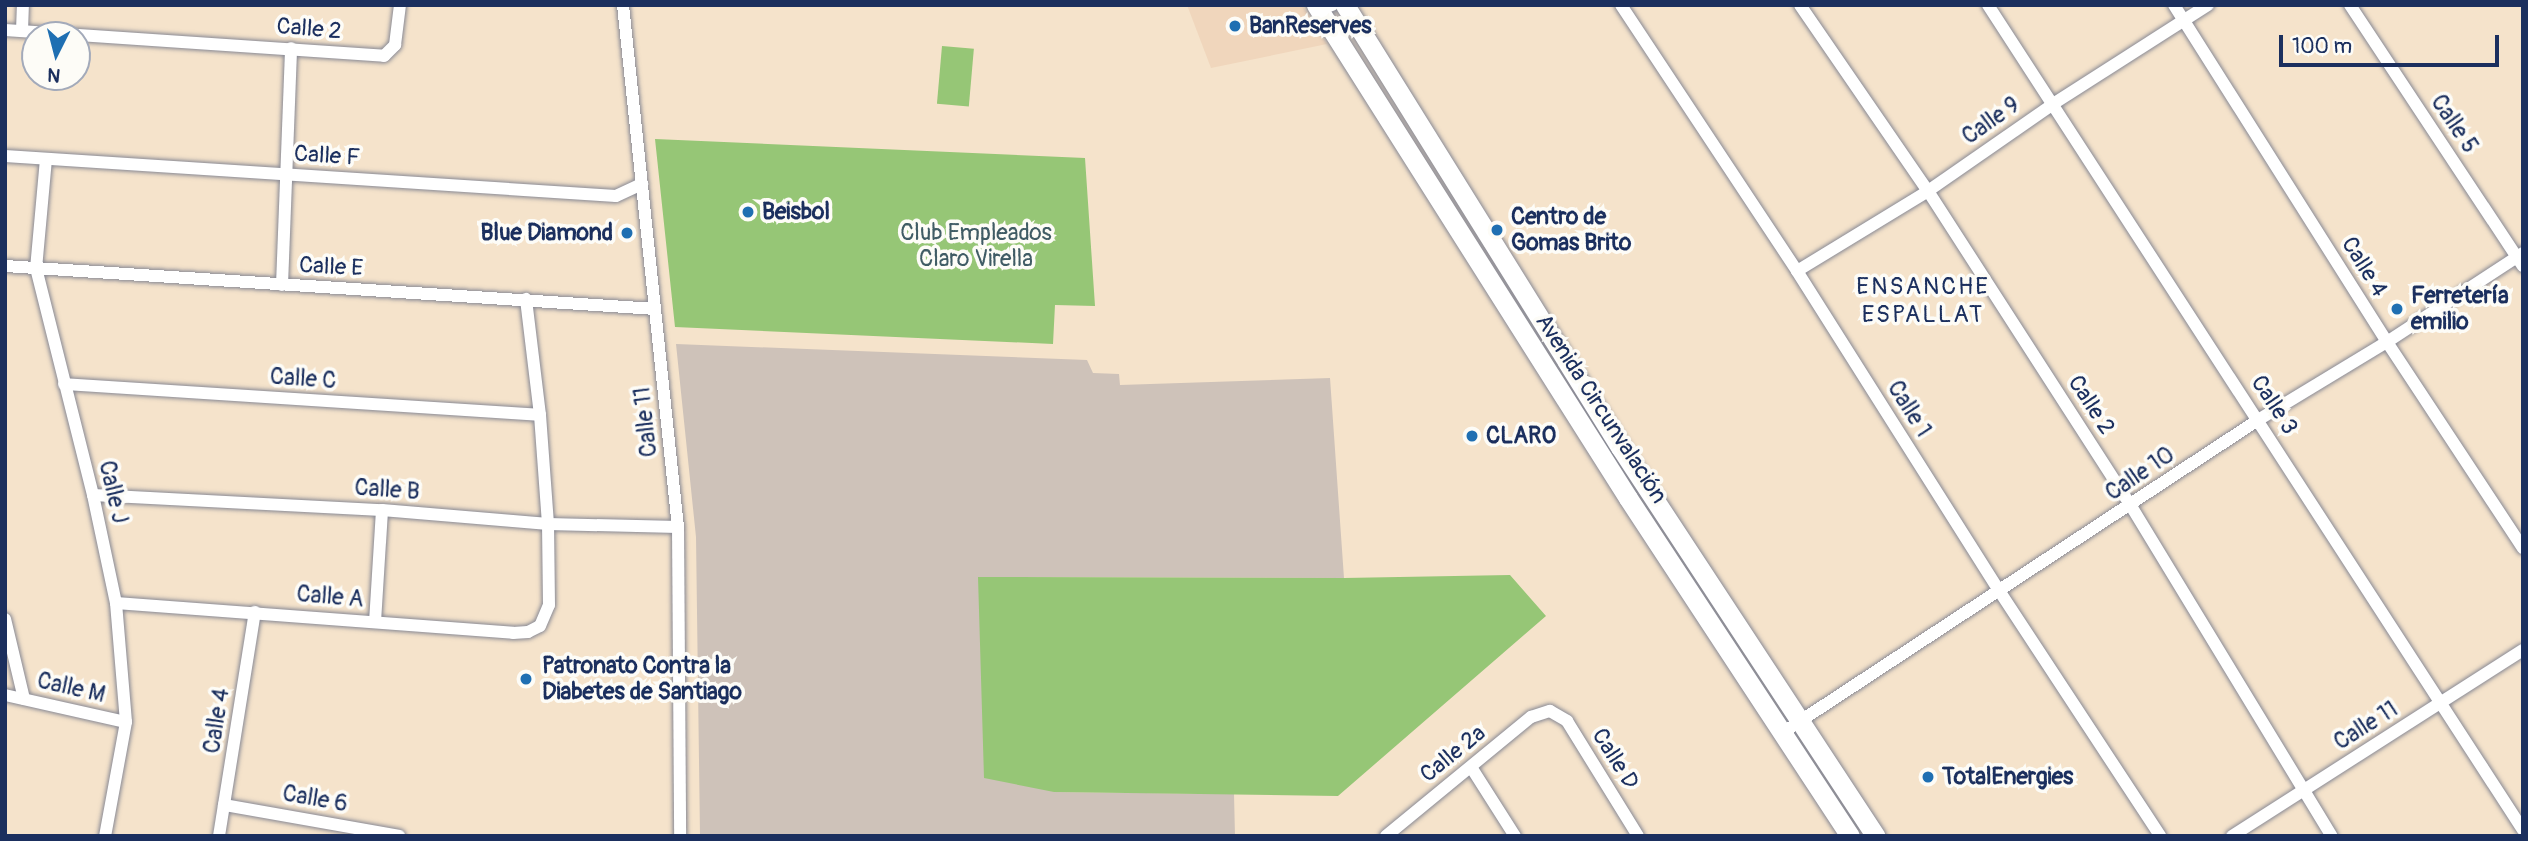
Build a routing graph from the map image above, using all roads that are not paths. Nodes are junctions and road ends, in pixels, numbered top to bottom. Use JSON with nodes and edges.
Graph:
{"nodes":[{"id":1,"x":400,"y":5,"type":"edge"},
{"id":2,"x":623,"y":5,"type":"edge"},
{"id":3,"x":1345,"y":5,"type":"edge"},
{"id":4,"x":1621,"y":5,"type":"edge"},
{"id":5,"x":1800,"y":5,"type":"edge"},
{"id":6,"x":1988,"y":5,"type":"edge"},
{"id":7,"x":2174,"y":5,"type":"edge"},
{"id":8,"x":2208,"y":5,"type":"edge"},
{"id":9,"x":2350,"y":5,"type":"edge"},
{"id":10,"x":1322,"y":7,"type":"edge"},
{"id":11,"x":2185,"y":21,"type":"junction"},
{"id":12,"x":91,"y":35,"type":"edge"},
{"id":13,"x":291,"y":48,"type":"junction"},
{"id":14,"x":2053,"y":104,"type":"junction"},
{"id":15,"x":5,"y":156,"type":"edge"},
{"id":16,"x":46,"y":159,"type":"junction"},
{"id":17,"x":286,"y":175,"type":"junction"},
{"id":18,"x":642,"y":184,"type":"junction"},
{"id":19,"x":1928,"y":191,"type":"junction"},
{"id":20,"x":2521,"y":258,"type":"edge"},
{"id":21,"x":5,"y":266,"type":"edge"},
{"id":22,"x":36,"y":268,"type":"junction"},
{"id":23,"x":1797,"y":271,"type":"junction"},
{"id":24,"x":282,"y":285,"type":"junction"},
{"id":25,"x":526,"y":299,"type":"junction"},
{"id":26,"x":655,"y":309,"type":"junction"},
{"id":27,"x":2387,"y":342,"type":"junction"},
{"id":28,"x":64,"y":384,"type":"junction"},
{"id":29,"x":540,"y":415,"type":"junction"},
{"id":30,"x":2258,"y":420,"type":"junction"},
{"id":31,"x":93,"y":495,"type":"junction"},
{"id":32,"x":2132,"y":506,"type":"junction"},
{"id":33,"x":382,"y":510,"type":"junction"},
{"id":34,"x":548,"y":523,"type":"junction"},
{"id":35,"x":678,"y":527,"type":"junction"},
{"id":36,"x":2523,"y":548,"type":"edge"},
{"id":37,"x":2000,"y":592,"type":"junction"},
{"id":38,"x":116,"y":603,"type":"junction"},
{"id":39,"x":256,"y":612,"type":"junction"},
{"id":40,"x":5,"y":619,"type":"edge"},
{"id":41,"x":375,"y":622,"type":"junction"},
{"id":42,"x":2523,"y":650,"type":"edge"},
{"id":43,"x":5,"y":695,"type":"edge"},
{"id":44,"x":24,"y":699,"type":"junction"},
{"id":45,"x":2442,"y":702,"type":"junction"},
{"id":46,"x":1550,"y":711,"type":"joint"},
{"id":47,"x":1802,"y":721,"type":"junction"},
{"id":48,"x":126,"y":722,"type":"junction"},
{"id":49,"x":1782,"y":733,"type":"junction"},
{"id":50,"x":1471,"y":767,"type":"junction"},
{"id":51,"x":2303,"y":791,"type":"junction"},
{"id":52,"x":225,"y":804,"type":"junction"},
{"id":53,"x":2523,"y":830,"type":"edge"},
{"id":54,"x":105,"y":836,"type":"edge"},
{"id":55,"x":219,"y":836,"type":"edge"},
{"id":56,"x":399,"y":836,"type":"edge"},
{"id":57,"x":680,"y":836,"type":"edge"},
{"id":58,"x":1386,"y":836,"type":"edge"},
{"id":59,"x":1515,"y":836,"type":"edge"},
{"id":60,"x":1638,"y":836,"type":"edge"},
{"id":61,"x":1850,"y":836,"type":"edge"},
{"id":62,"x":1876,"y":836,"type":"edge"},
{"id":63,"x":2160,"y":836,"type":"edge"},
{"id":64,"x":2232,"y":836,"type":"edge"},
{"id":65,"x":2332,"y":836,"type":"edge"}],
"edges":[{"from":1,"to":13,"type":"street","name":"Calle 2"},
{"from":2,"to":18,"type":"street","name":"Calle 11"},
{"from":3,"to":47,"type":"main road","name":"Avenida Circunvalación"},
{"from":4,"to":23,"type":"street","name":"Calle 1"},
{"from":5,"to":19,"type":"street","name":"Calle 2"},
{"from":6,"to":14,"type":"street","name":"Calle 3"},
{"from":7,"to":11,"type":"street","name":"Calle 4"},
{"from":8,"to":11,"type":"street","name":"Calle 9"},
{"from":9,"to":20,"type":"street","name":"Calle 5"},
{"from":10,"to":49,"type":"main road","name":"Avenida Circunvalación"},
{"from":11,"to":14,"type":"street","name":"Calle 9"},
{"from":11,"to":27,"type":"street","name":"Calle 4"},
{"from":12,"to":13,"type":"street","name":"Calle 2"},
{"from":13,"to":17,"type":"street"},
{"from":14,"to":19,"type":"street","name":"Calle 9"},
{"from":14,"to":30,"type":"street","name":"Calle 3"},
{"from":15,"to":16,"type":"street","name":"Calle F"},
{"from":16,"to":17,"type":"street","name":"Calle F"},
{"from":16,"to":22,"type":"street","name":"Calle J"},
{"from":17,"to":18,"type":"street","name":"Calle F"},
{"from":17,"to":24,"type":"street"},
{"from":18,"to":26,"type":"street","name":"Calle 11"},
{"from":19,"to":23,"type":"street","name":"Calle 9"},
{"from":19,"to":32,"type":"street","name":"Calle 2"},
{"from":20,"to":27,"type":"street","name":"Calle 10"},
{"from":21,"to":22,"type":"street","name":"Calle E"},
{"from":22,"to":24,"type":"street","name":"Calle E"},
{"from":22,"to":28,"type":"street","name":"Calle J"},
{"from":23,"to":37,"type":"street","name":"Calle 1"},
{"from":24,"to":25,"type":"street","name":"Calle E"},
{"from":25,"to":26,"type":"street","name":"Calle E"},
{"from":25,"to":29,"type":"street"},
{"from":26,"to":35,"type":"street","name":"Calle 11"},
{"from":27,"to":30,"type":"street","name":"Calle 10"},
{"from":27,"to":36,"type":"street","name":"Calle 4"},
{"from":28,"to":29,"type":"street","name":"Calle C"},
{"from":28,"to":31,"type":"street","name":"Calle J"},
{"from":29,"to":34,"type":"street"},
{"from":30,"to":32,"type":"street","name":"Calle 10"},
{"from":30,"to":45,"type":"street","name":"Calle 3"},
{"from":31,"to":33,"type":"street","name":"Calle B"},
{"from":31,"to":38,"type":"street","name":"Calle J"},
{"from":32,"to":37,"type":"street","name":"Calle 10"},
{"from":32,"to":51,"type":"street","name":"Calle 2"},
{"from":33,"to":34,"type":"street","name":"Calle B"},
{"from":33,"to":41,"type":"street"},
{"from":34,"to":35,"type":"street","name":"Calle B"},
{"from":34,"to":41,"type":"street","name":"Calle A"},
{"from":35,"to":57,"type":"street","name":"Calle 11"},
{"from":37,"to":47,"type":"street","name":"Calle 10"},
{"from":37,"to":63,"type":"street","name":"Calle 1"},
{"from":38,"to":39,"type":"street","name":"Calle A"},
{"from":38,"to":48,"type":"street","name":"Calle J"},
{"from":39,"to":41,"type":"street","name":"Calle A"},
{"from":39,"to":52,"type":"street","name":"Calle 4"},
{"from":40,"to":44,"type":"street"},
{"from":42,"to":45,"type":"street","name":"Calle 11"},
{"from":43,"to":44,"type":"street","name":"Calle M"},
{"from":44,"to":48,"type":"street","name":"Calle M"},
{"from":45,"to":51,"type":"street","name":"Calle 11"},
{"from":45,"to":53,"type":"street","name":"Calle 3"},
{"from":46,"to":50,"type":"street","name":"Calle 2a"},
{"from":46,"to":60,"type":"street","name":"Calle D"},
{"from":47,"to":49,"type":"street","name":"Calle 10"},
{"from":47,"to":62,"type":"main road","name":"Avenida Circunvalación"},
{"from":48,"to":54,"type":"street","name":"Calle J"},
{"from":49,"to":61,"type":"main road","name":"Avenida Circunvalación"},
{"from":50,"to":58,"type":"street","name":"Calle 2a"},
{"from":50,"to":59,"type":"street"},
{"from":51,"to":64,"type":"street","name":"Calle 11"},
{"from":51,"to":65,"type":"street","name":"Calle 2"},
{"from":52,"to":55,"type":"street","name":"Calle 4"},
{"from":52,"to":56,"type":"street","name":"Calle 6"}]}
